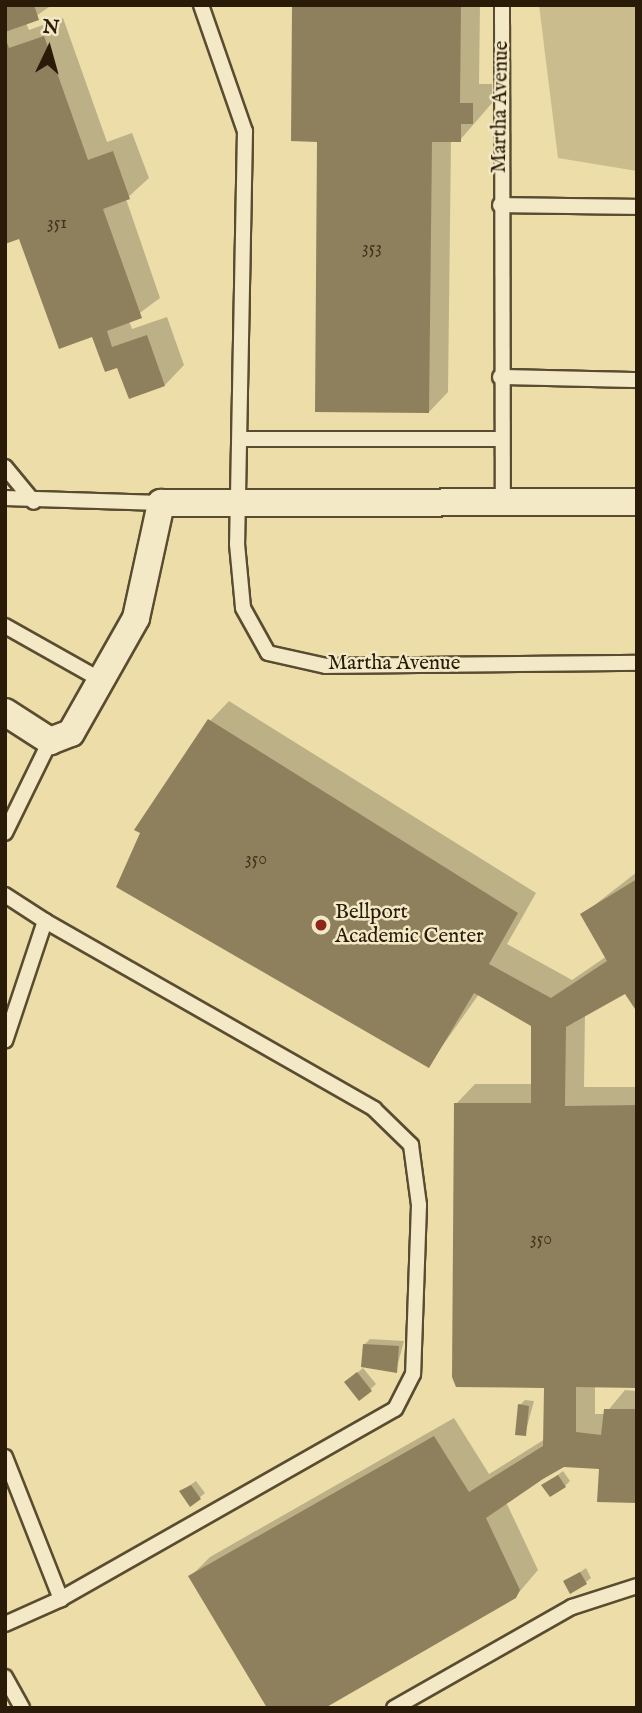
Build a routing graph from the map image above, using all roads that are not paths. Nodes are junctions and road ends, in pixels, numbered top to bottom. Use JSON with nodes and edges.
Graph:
{"nodes":[{"id":1,"x":201,"y":5,"type":"edge"},
{"id":2,"x":502,"y":5,"type":"edge"},
{"id":3,"x":499,"y":205,"type":"junction"},
{"id":4,"x":637,"y":207,"type":"edge"},
{"id":5,"x":500,"y":377,"type":"junction"},
{"id":6,"x":637,"y":380,"type":"edge"},
{"id":7,"x":242,"y":439,"type":"junction"},
{"id":8,"x":501,"y":439,"type":"junction"},
{"id":9,"x":5,"y":467,"type":"edge"},
{"id":10,"x":5,"y":498,"type":"edge"},
{"id":11,"x":34,"y":502,"type":"junction"},
{"id":12,"x":637,"y":502,"type":"edge"},
{"id":13,"x":161,"y":503,"type":"junction"},
{"id":14,"x":241,"y":503,"type":"junction"},
{"id":15,"x":503,"y":503,"type":"junction"},
{"id":16,"x":5,"y":626,"type":"edge"},
{"id":17,"x":637,"y":663,"type":"edge"},
{"id":18,"x":101,"y":680,"type":"junction"},
{"id":19,"x":5,"y":712,"type":"edge"},
{"id":20,"x":50,"y":741,"type":"junction"},
{"id":21,"x":5,"y":833,"type":"edge"},
{"id":22,"x":5,"y":895,"type":"edge"},
{"id":23,"x":46,"y":921,"type":"junction"},
{"id":24,"x":5,"y":1041,"type":"edge"},
{"id":25,"x":5,"y":1457,"type":"edge"},
{"id":26,"x":637,"y":1586,"type":"edge"},
{"id":27,"x":61,"y":1599,"type":"junction"},
{"id":28,"x":5,"y":1624,"type":"edge"},
{"id":29,"x":5,"y":1677,"type":"edge"},
{"id":30,"x":22,"y":1708,"type":"edge"},
{"id":31,"x":394,"y":1708,"type":"edge"}],
"edges":[{"from":1,"to":7,"type":"lane","name":"Martha Avenue"},
{"from":2,"to":3,"type":"lane","name":"Martha Avenue"},
{"from":3,"to":4,"type":"lane"},
{"from":3,"to":5,"type":"lane","name":"Martha Avenue"},
{"from":5,"to":6,"type":"lane"},
{"from":5,"to":8,"type":"lane","name":"Martha Avenue"},
{"from":7,"to":8,"type":"lane"},
{"from":7,"to":14,"type":"lane","name":"Martha Avenue"},
{"from":8,"to":15,"type":"lane","name":"Martha Avenue"},
{"from":9,"to":11,"type":"lane"},
{"from":10,"to":11,"type":"lane"},
{"from":11,"to":13,"type":"lane"},
{"from":12,"to":15,"type":"street"},
{"from":13,"to":14,"type":"street"},
{"from":13,"to":18,"type":"street"},
{"from":14,"to":15,"type":"street"},
{"from":14,"to":17,"type":"lane","name":"Martha Avenue"},
{"from":16,"to":18,"type":"lane"},
{"from":18,"to":20,"type":"street"},
{"from":19,"to":20,"type":"street"},
{"from":20,"to":21,"type":"lane"},
{"from":22,"to":23,"type":"lane"},
{"from":23,"to":24,"type":"lane"},
{"from":23,"to":27,"type":"lane"},
{"from":25,"to":27,"type":"lane"},
{"from":26,"to":31,"type":"lane"},
{"from":27,"to":28,"type":"lane"},
{"from":29,"to":30,"type":"lane"}]}
